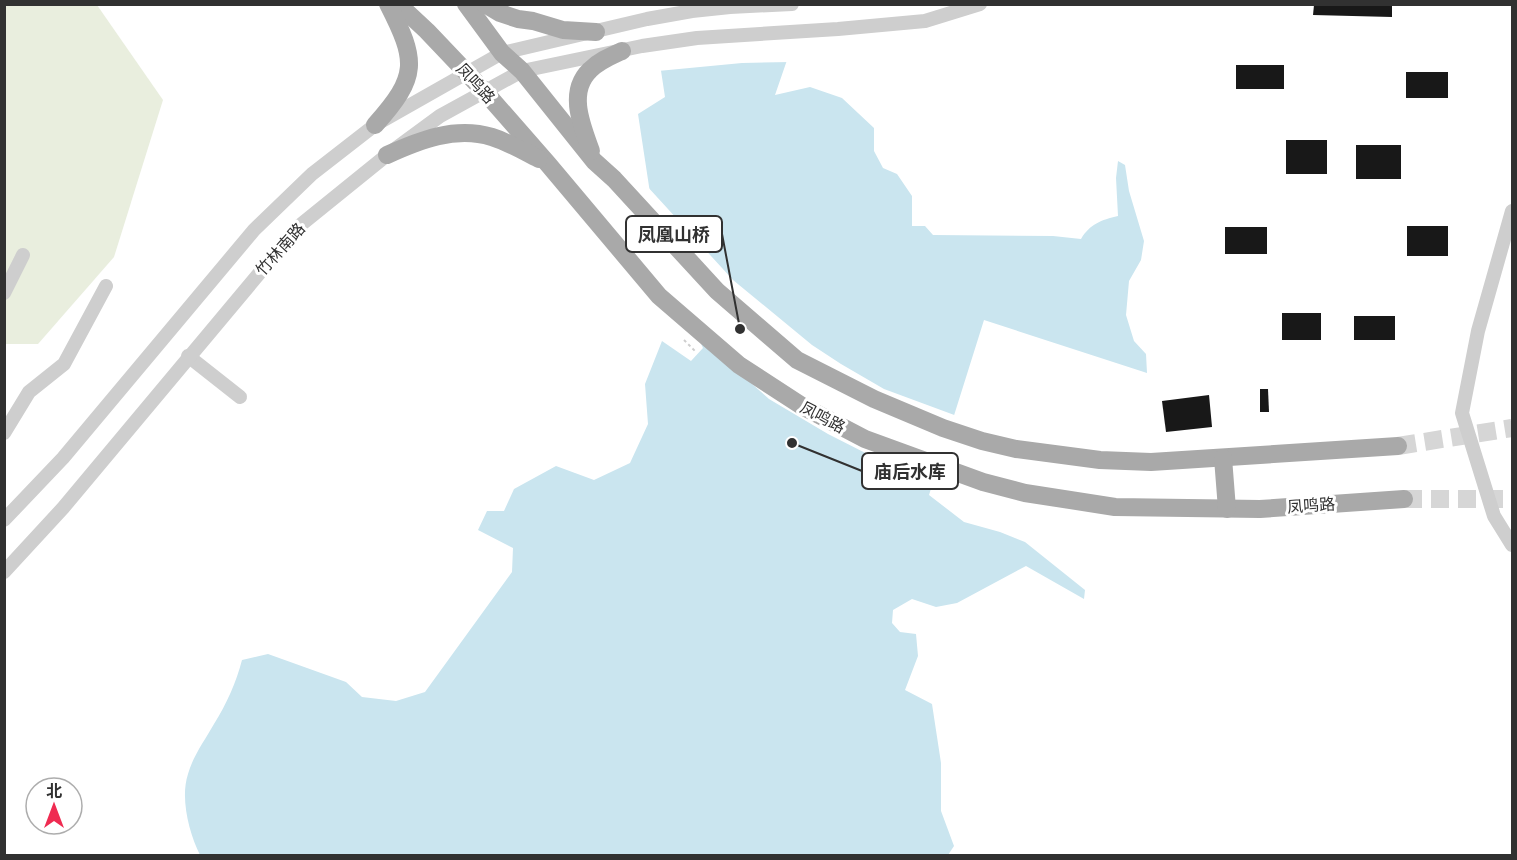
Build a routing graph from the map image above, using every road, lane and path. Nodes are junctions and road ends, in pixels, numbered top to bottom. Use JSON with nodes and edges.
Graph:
{"nodes":[{"id":1,"x":388,"y":4,"type":"edge"},
{"id":2,"x":398,"y":4,"type":"edge"},
{"id":3,"x":466,"y":4,"type":"edge"},
{"id":4,"x":485,"y":4,"type":"edge"},
{"id":5,"x":792,"y":4,"type":"edge"},
{"id":6,"x":973,"y":7,"type":"edge"},
{"id":7,"x":596,"y":32,"type":"junction"},
{"id":8,"x":622,"y":51,"type":"junction"},
{"id":9,"x":502,"y":53,"type":"junction"},
{"id":10,"x":522,"y":71,"type":"junction"},
{"id":11,"x":467,"y":72,"type":"junction"},
{"id":12,"x":485,"y":92,"type":"junction"},
{"id":13,"x":375,"y":125,"type":"junction"},
{"id":14,"x":387,"y":154,"type":"junction"},
{"id":15,"x":594,"y":161,"type":"junction"},
{"id":16,"x":548,"y":164,"type":"junction"},
{"id":17,"x":1512,"y":211,"type":"edge"},
{"id":18,"x":23,"y":255,"type":"dead end"},
{"id":19,"x":106,"y":286,"type":"dead end"},
{"id":20,"x":4,"y":293,"type":"edge"},
{"id":21,"x":679,"y":334,"type":"dead end"},
{"id":22,"x":695,"y":351,"type":"dead end"},
{"id":23,"x":188,"y":356,"type":"junction"},
{"id":24,"x":240,"y":397,"type":"dead end"},
{"id":25,"x":4,"y":433,"type":"edge"},
{"id":26,"x":1398,"y":446,"type":"tunnel mouth"},
{"id":27,"x":1223,"y":458,"type":"junction"},
{"id":28,"x":1404,"y":499,"type":"tunnel mouth"},
{"id":29,"x":1227,"y":509,"type":"junction"},
{"id":30,"x":4,"y":520,"type":"edge"},
{"id":31,"x":1512,"y":545,"type":"edge"},
{"id":32,"x":4,"y":572,"type":"edge"}],
"edges":[{"from":1,"to":13,"type":"main road"},
{"from":2,"to":11,"type":"main road","name":"凤鸣路"},
{"from":3,"to":9,"type":"main road"},
{"from":4,"to":7,"type":"main road"},
{"from":5,"to":7,"type":"street","name":"竹林南路"},
{"from":6,"to":8,"type":"street","name":"竹林南路"},
{"from":7,"to":9,"type":"street","name":"竹林南路"},
{"from":8,"to":10,"type":"street","name":"竹林南路"},
{"from":8,"to":15,"type":"main road"},
{"from":9,"to":10,"type":"main road"},
{"from":9,"to":11,"type":"street","name":"竹林南路"},
{"from":10,"to":12,"type":"street","name":"竹林南路"},
{"from":10,"to":15,"type":"main road"},
{"from":11,"to":12,"type":"main road","name":"凤鸣路"},
{"from":11,"to":13,"type":"street","name":"竹林南路"},
{"from":12,"to":14,"type":"street","name":"竹林南路"},
{"from":12,"to":16,"type":"main road","name":"凤鸣路"},
{"from":13,"to":30,"type":"street","name":"竹林南路"},
{"from":14,"to":16,"type":"main road"},
{"from":14,"to":23,"type":"street","name":"竹林南路"},
{"from":15,"to":27,"type":"main road"},
{"from":16,"to":29,"type":"main road","name":"凤鸣路"},
{"from":17,"to":31,"type":"street"},
{"from":18,"to":20,"type":"street"},
{"from":19,"to":25,"type":"street"},
{"from":21,"to":22,"type":"path"},
{"from":23,"to":24,"type":"street"},
{"from":23,"to":32,"type":"street","name":"竹林南路"},
{"from":26,"to":27,"type":"main road"},
{"from":27,"to":29,"type":"main road"},
{"from":28,"to":29,"type":"main road","name":"凤鸣路"}]}
